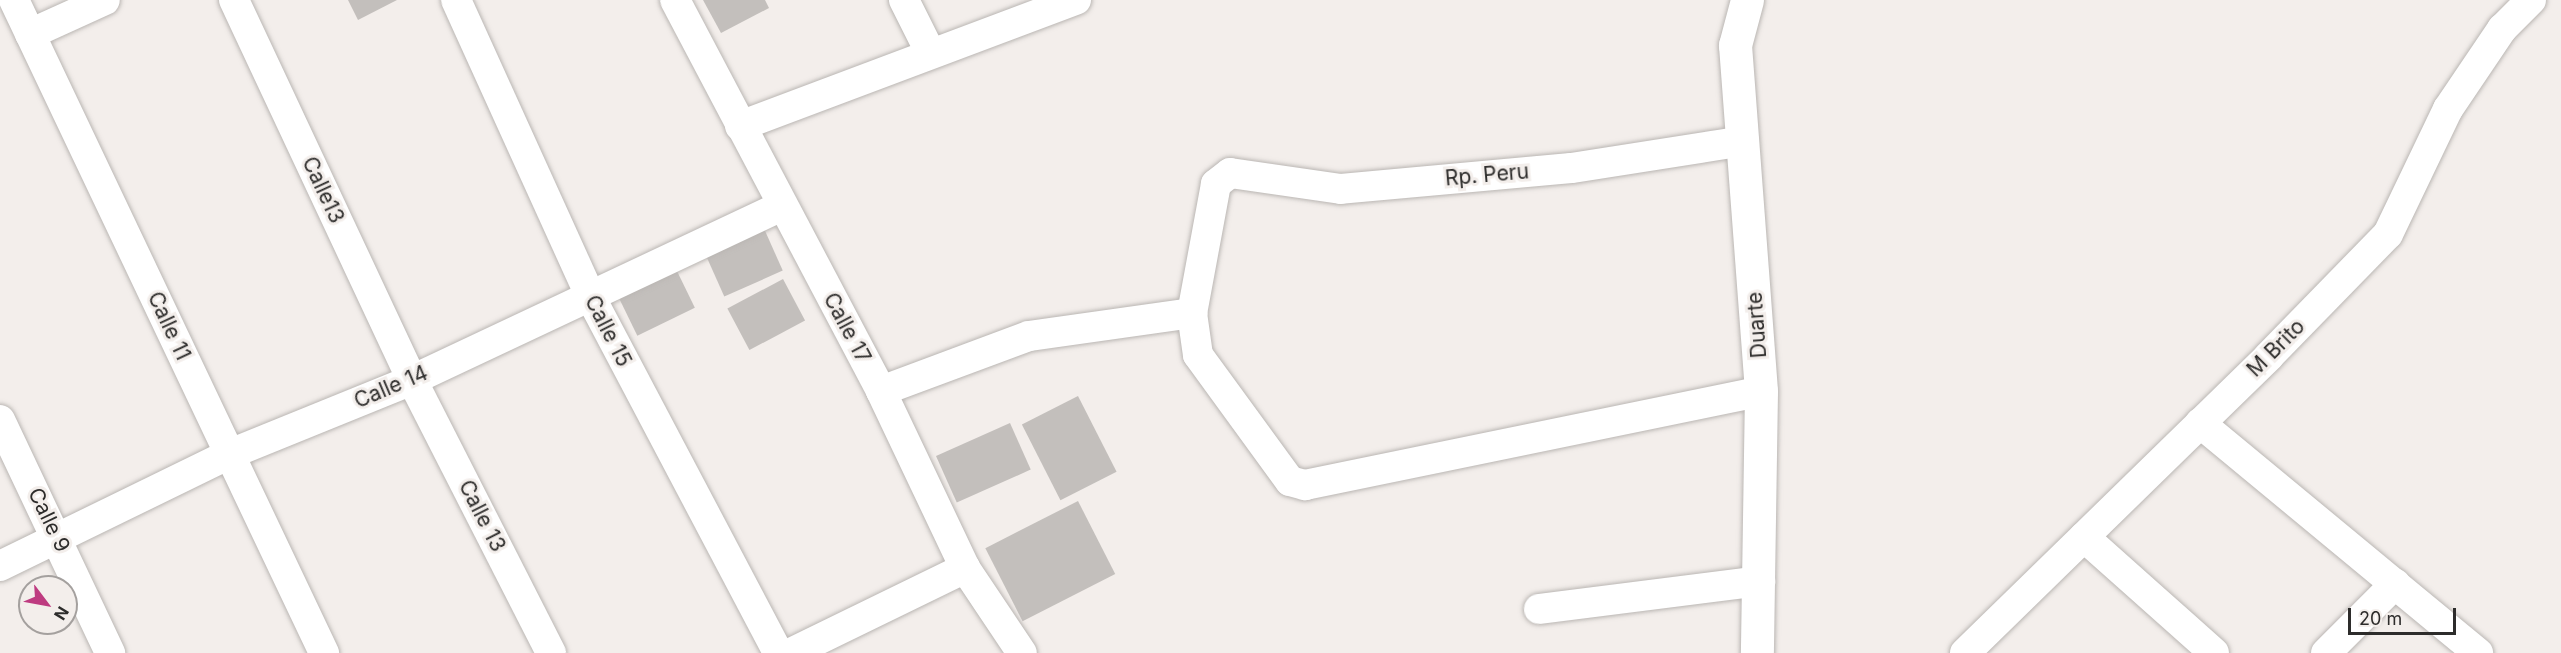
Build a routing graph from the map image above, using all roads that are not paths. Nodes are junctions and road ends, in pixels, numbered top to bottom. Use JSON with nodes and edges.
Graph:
{"nodes":[{"id":1,"x":14,"y":0,"type":"edge"},
{"id":2,"x":105,"y":0,"type":"edge"},
{"id":3,"x":234,"y":0,"type":"edge"},
{"id":4,"x":456,"y":0,"type":"edge"},
{"id":5,"x":675,"y":0,"type":"edge"},
{"id":6,"x":904,"y":0,"type":"edge"},
{"id":7,"x":1076,"y":0,"type":"edge"},
{"id":8,"x":1747,"y":0,"type":"edge"},
{"id":9,"x":2531,"y":0,"type":"edge"},
{"id":10,"x":30,"y":34,"type":"junction"},
{"id":11,"x":930,"y":52,"type":"junction"},
{"id":12,"x":740,"y":126,"type":"junction"},
{"id":13,"x":1744,"y":141,"type":"junction"},
{"id":14,"x":781,"y":206,"type":"junction"},
{"id":15,"x":590,"y":296,"type":"junction"},
{"id":16,"x":1192,"y":313,"type":"junction"},
{"id":17,"x":412,"y":380,"type":"junction"},
{"id":18,"x":881,"y":391,"type":"junction"},
{"id":19,"x":1761,"y":391,"type":"junction"},
{"id":20,"x":0,"y":420,"type":"edge"},
{"id":21,"x":2200,"y":423,"type":"junction"},
{"id":22,"x":230,"y":454,"type":"junction"},
{"id":23,"x":57,"y":537,"type":"junction"},
{"id":24,"x":2084,"y":537,"type":"junction"},
{"id":25,"x":0,"y":566,"type":"edge"},
{"id":26,"x":965,"y":568,"type":"junction"},
{"id":27,"x":1760,"y":581,"type":"junction"},
{"id":28,"x":2395,"y":584,"type":"junction"},
{"id":29,"x":1539,"y":609,"type":"dead end"},
{"id":30,"x":542,"y":650,"type":"edge"},
{"id":31,"x":110,"y":653,"type":"edge"},
{"id":32,"x":324,"y":653,"type":"edge"},
{"id":33,"x":778,"y":653,"type":"edge"},
{"id":34,"x":791,"y":653,"type":"edge"},
{"id":35,"x":1022,"y":653,"type":"edge"},
{"id":36,"x":1757,"y":653,"type":"edge"},
{"id":37,"x":1965,"y":653,"type":"edge"},
{"id":38,"x":2214,"y":653,"type":"edge"},
{"id":39,"x":2326,"y":653,"type":"edge"},
{"id":40,"x":2478,"y":653,"type":"edge"}],
"edges":[{"from":1,"to":10,"type":"street","name":"Calle 11"},
{"from":2,"to":10,"type":"street"},
{"from":3,"to":17,"type":"street","name":"Calle13"},
{"from":4,"to":15,"type":"street","name":"Calle 15"},
{"from":5,"to":12,"type":"street","name":"Calle 17"},
{"from":6,"to":11,"type":"street"},
{"from":7,"to":11,"type":"street"},
{"from":8,"to":13,"type":"street","name":"Duarte"},
{"from":9,"to":21,"type":"street","name":"M Brito"},
{"from":10,"to":22,"type":"street","name":"Calle 11"},
{"from":11,"to":12,"type":"street"},
{"from":12,"to":14,"type":"street","name":"Calle 17"},
{"from":13,"to":16,"type":"street","name":"Rp. Peru"},
{"from":13,"to":19,"type":"street","name":"Duarte"},
{"from":14,"to":15,"type":"street","name":"Calle 14"},
{"from":14,"to":18,"type":"street","name":"Calle 17"},
{"from":15,"to":17,"type":"street","name":"Calle 14"},
{"from":15,"to":33,"type":"street","name":"Calle 15"},
{"from":16,"to":18,"type":"street"},
{"from":16,"to":19,"type":"street"},
{"from":17,"to":22,"type":"street","name":"Calle 14"},
{"from":17,"to":30,"type":"street","name":"Calle 13"},
{"from":18,"to":26,"type":"street","name":"Calle 17"},
{"from":19,"to":27,"type":"street","name":"Duarte"},
{"from":20,"to":23,"type":"street","name":"Calle 9"},
{"from":21,"to":24,"type":"street","name":"M Brito"},
{"from":21,"to":28,"type":"street"},
{"from":22,"to":23,"type":"street","name":"Calle 14"},
{"from":22,"to":32,"type":"street","name":"Calle 11"},
{"from":23,"to":25,"type":"street","name":"Calle 14"},
{"from":23,"to":31,"type":"street","name":"Calle 9"},
{"from":24,"to":37,"type":"street","name":"M Brito"},
{"from":24,"to":38,"type":"street"},
{"from":26,"to":34,"type":"street"},
{"from":26,"to":35,"type":"street","name":"Calle 17"},
{"from":27,"to":29,"type":"street"},
{"from":27,"to":36,"type":"street","name":"Duarte"},
{"from":28,"to":39,"type":"street"},
{"from":28,"to":40,"type":"street"}]}
